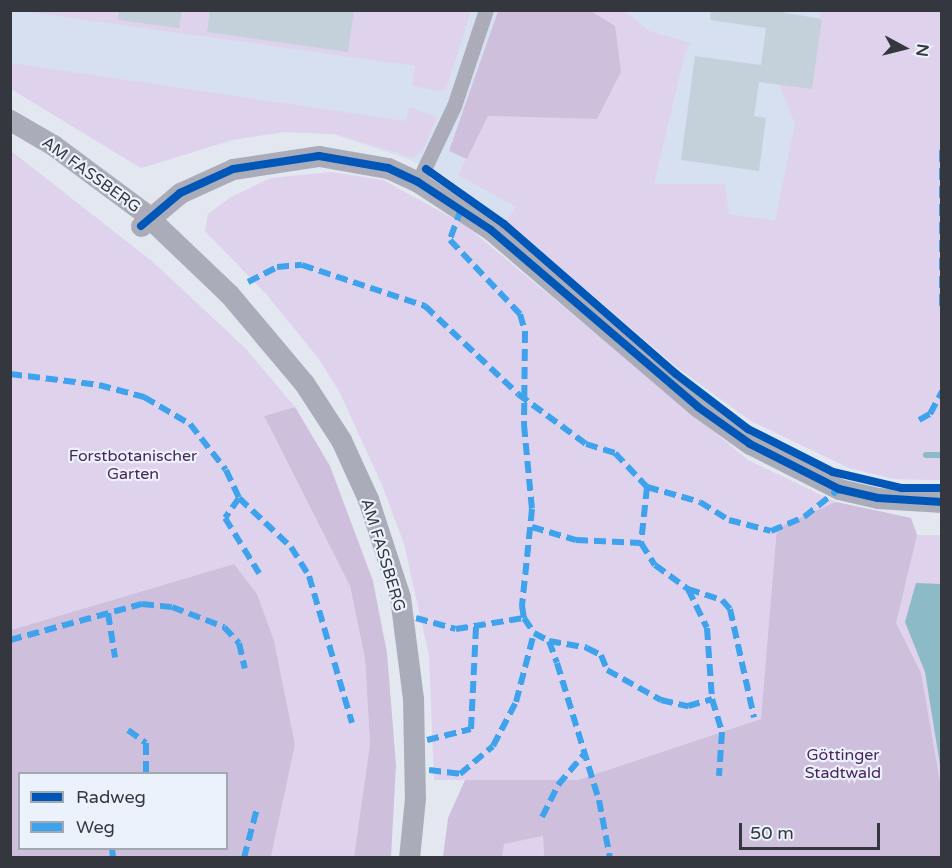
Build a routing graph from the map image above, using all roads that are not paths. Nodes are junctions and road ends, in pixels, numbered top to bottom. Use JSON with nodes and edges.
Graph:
{"nodes":[{"id":1,"x":486,"y":10,"type":"edge"},
{"id":2,"x":10,"y":120,"type":"edge"},
{"id":3,"x":418,"y":182,"type":"junction"},
{"id":4,"x":141,"y":218,"type":"junction"},
{"id":5,"x":942,"y":502,"type":"edge"},
{"id":6,"x":409,"y":858,"type":"edge"}],
"edges":[{"from":1,"to":3,"type":"street"},
{"from":2,"to":4,"type":"street","name":"AM FASSBERG"},
{"from":3,"to":4,"type":"street"},
{"from":3,"to":5,"type":"street"},
{"from":4,"to":6,"type":"street","name":"AM FASSBERG"}]}
